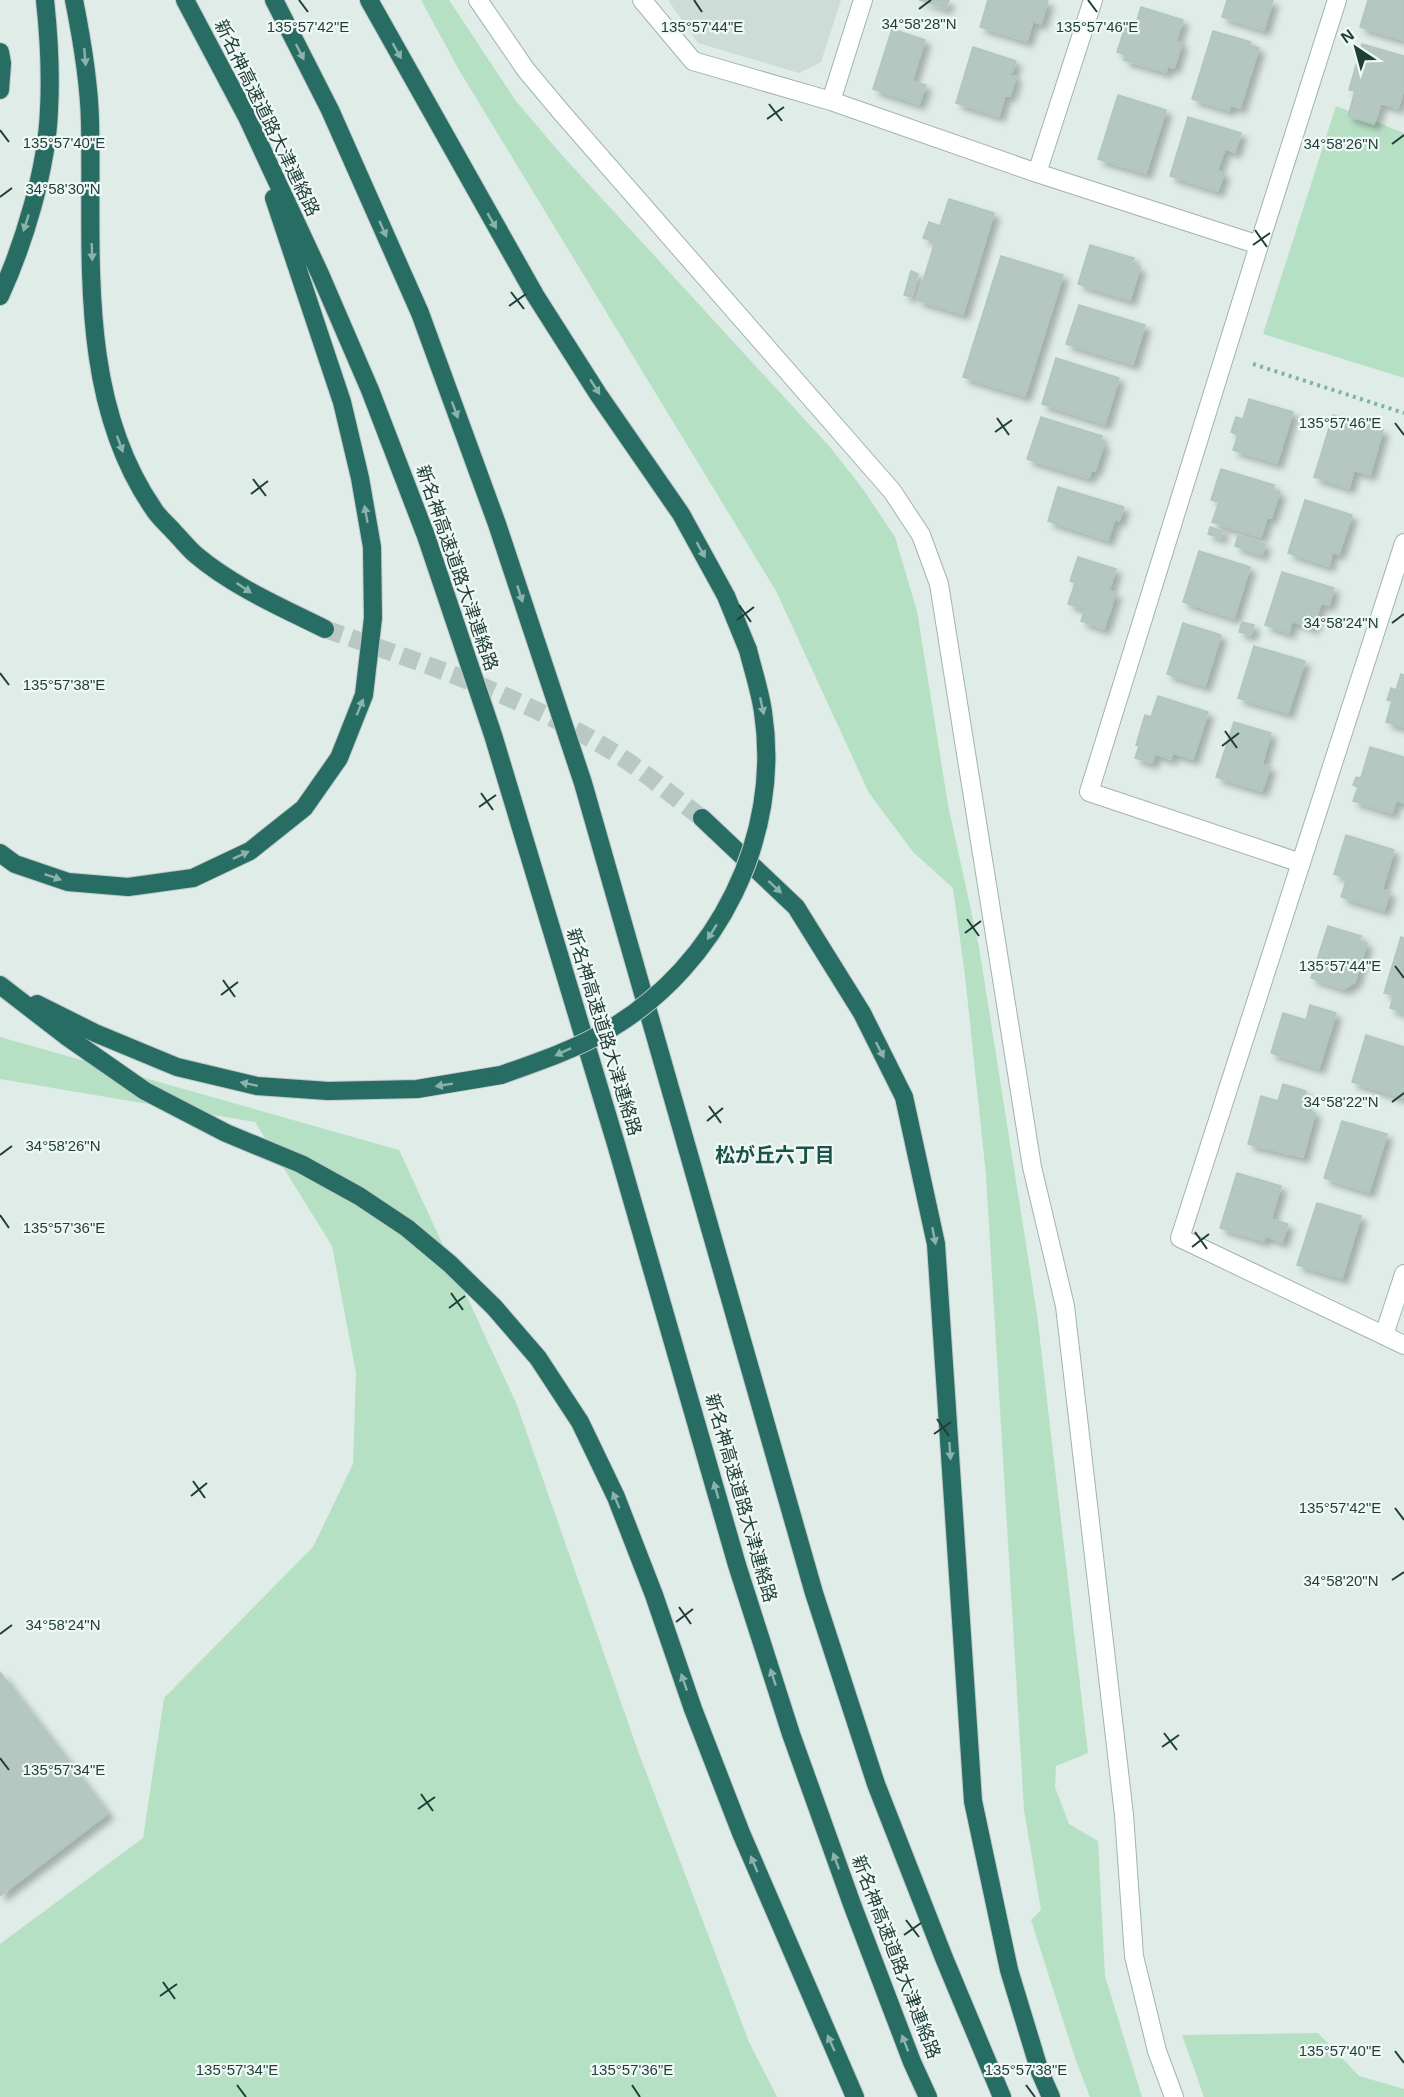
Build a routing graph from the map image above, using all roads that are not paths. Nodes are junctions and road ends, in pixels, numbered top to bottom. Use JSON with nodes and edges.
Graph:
{"nodes":[{"id":1,"x":45,"y":0,"type":"edge"},
{"id":2,"x":74,"y":0,"type":"edge"},
{"id":3,"x":185,"y":0,"type":"edge"},
{"id":4,"x":274,"y":0,"type":"edge"},
{"id":5,"x":369,"y":0,"type":"edge"},
{"id":6,"x":478,"y":0,"type":"edge"},
{"id":7,"x":642,"y":0,"type":"edge"},
{"id":8,"x":863,"y":0,"type":"edge"},
{"id":9,"x":1093,"y":0,"type":"edge"},
{"id":10,"x":1337,"y":0,"type":"edge"},
{"id":11,"x":0,"y":52,"type":"edge"},
{"id":12,"x":0,"y":90,"type":"edge"},
{"id":13,"x":831,"y":101,"type":"junction"},
{"id":14,"x":247,"y":117,"type":"junction"},
{"id":15,"x":1037,"y":173,"type":"junction"},
{"id":16,"x":1259,"y":245,"type":"junction"},
{"id":17,"x":0,"y":296,"type":"edge"},
{"id":18,"x":1404,"y":543,"type":"edge"},
{"id":19,"x":325,"y":629,"type":"tunnel mouth"},
{"id":20,"x":702,"y":818,"type":"tunnel mouth"},
{"id":21,"x":0,"y":853,"type":"edge"},
{"id":22,"x":1301,"y":863,"type":"junction"},
{"id":23,"x":0,"y":985,"type":"edge"},
{"id":24,"x":1404,"y":1274,"type":"edge"},
{"id":25,"x":1384,"y":1335,"type":"junction"},
{"id":26,"x":1404,"y":1345,"type":"edge"},
{"id":27,"x":855,"y":2097,"type":"edge"},
{"id":28,"x":928,"y":2097,"type":"edge"},
{"id":29,"x":1002,"y":2097,"type":"edge"},
{"id":30,"x":1050,"y":2097,"type":"edge"},
{"id":31,"x":1174,"y":2097,"type":"edge"}],
"edges":[{"from":1,"to":17,"type":"highway","one_way":true},
{"from":2,"to":19,"type":"highway","one_way":true},
{"from":3,"to":14,"type":"highway","name":"新名神高速道路大津連絡路"},
{"from":4,"to":29,"type":"highway","one_way":true},
{"from":5,"to":23,"type":"highway","one_way":true,"bridge":true},
{"from":6,"to":31,"type":"street"},
{"from":7,"to":13,"type":"street"},
{"from":8,"to":13,"type":"street"},
{"from":9,"to":15,"type":"street"},
{"from":10,"to":16,"type":"street"},
{"from":11,"to":12,"type":"highway"},
{"from":13,"to":15,"type":"street"},
{"from":21,"to":14,"type":"highway","one_way":true},
{"from":28,"to":14,"type":"highway","name":"新名神高速道路大津連絡路","one_way":true},
{"from":15,"to":16,"type":"street"},
{"from":16,"to":22,"type":"street"},
{"from":18,"to":22,"type":"street"},
{"from":20,"to":30,"type":"highway","one_way":true},
{"from":22,"to":25,"type":"street"},
{"from":27,"to":23,"type":"highway","one_way":true},
{"from":24,"to":25,"type":"street"},
{"from":25,"to":26,"type":"street"}]}
